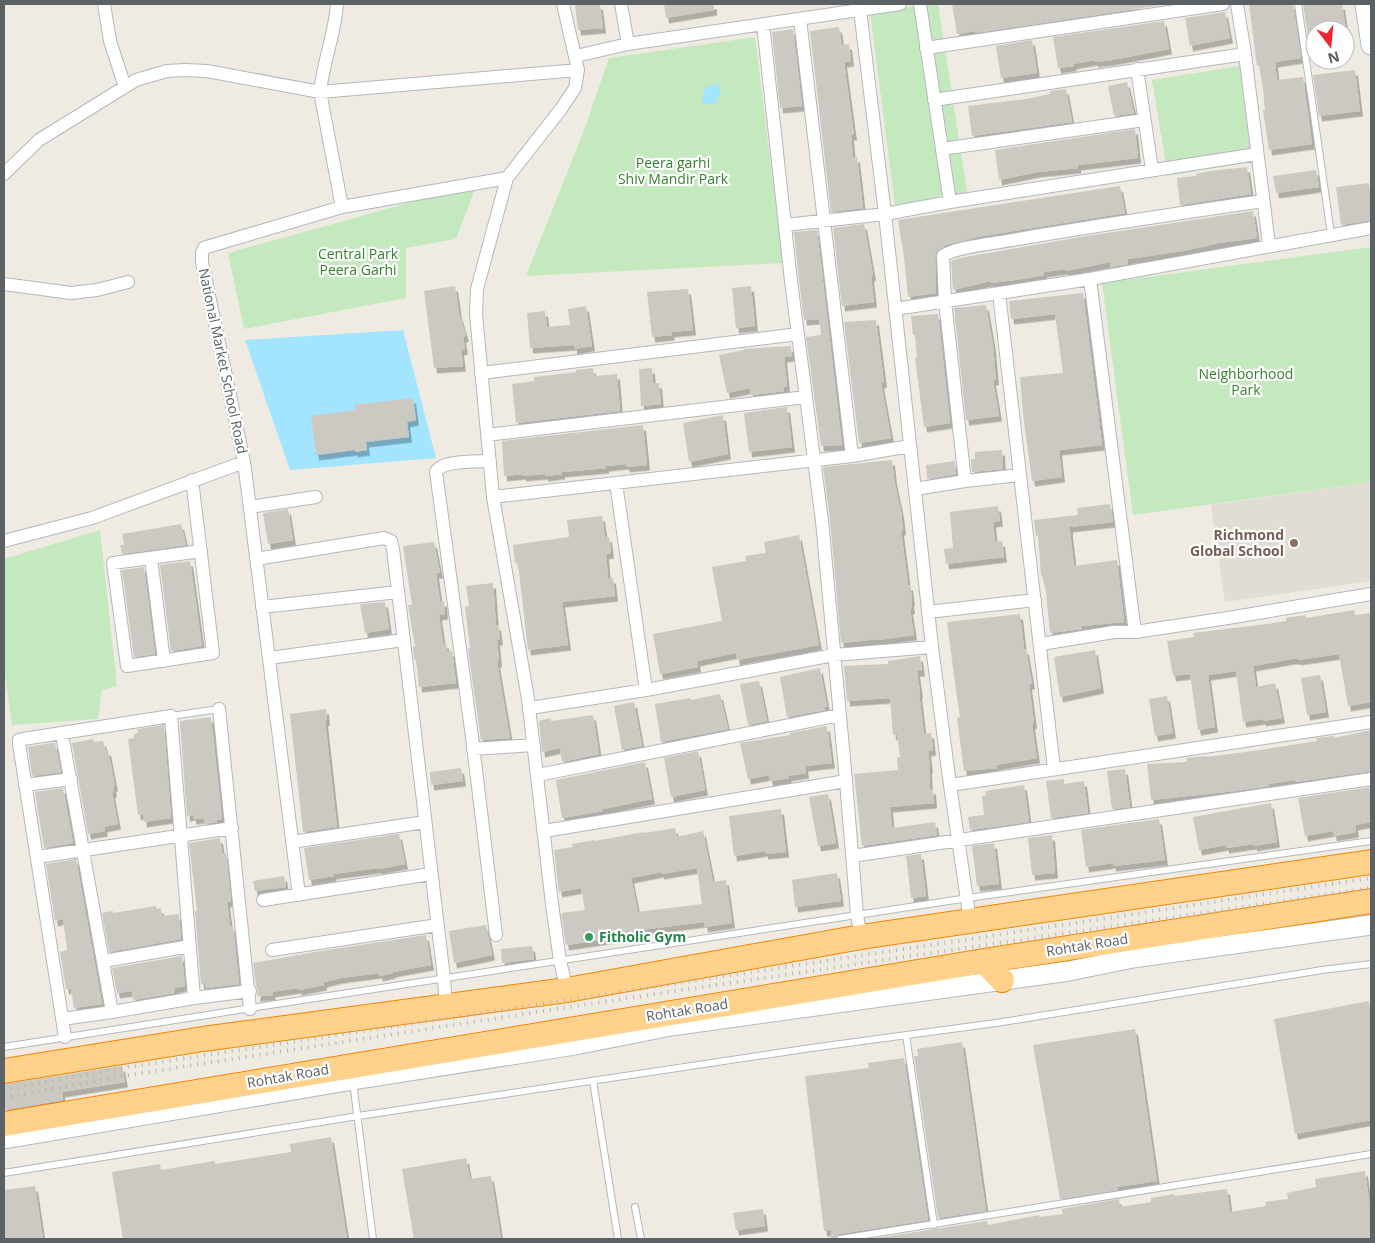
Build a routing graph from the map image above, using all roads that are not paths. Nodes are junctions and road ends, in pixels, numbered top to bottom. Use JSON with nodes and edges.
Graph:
{"nodes":[{"id":1,"x":104,"y":4,"type":"edge"},
{"id":2,"x":337,"y":4,"type":"edge"},
{"id":3,"x":563,"y":4,"type":"edge"},
{"id":4,"x":621,"y":4,"type":"edge"},
{"id":5,"x":900,"y":4,"type":"edge"},
{"id":6,"x":920,"y":4,"type":"edge"},
{"id":7,"x":1223,"y":4,"type":"edge"},
{"id":8,"x":1237,"y":4,"type":"edge"},
{"id":9,"x":1298,"y":4,"type":"edge"},
{"id":10,"x":1365,"y":4,"type":"edge"},
{"id":11,"x":860,"y":10,"type":"junction"},
{"id":12,"x":800,"y":19,"type":"junction"},
{"id":13,"x":763,"y":24,"type":"junction"},
{"id":14,"x":628,"y":44,"type":"junction"},
{"id":15,"x":1371,"y":45,"type":"edge"},
{"id":16,"x":926,"y":48,"type":"junction"},
{"id":17,"x":1245,"y":54,"type":"junction"},
{"id":18,"x":576,"y":56,"type":"junction"},
{"id":19,"x":578,"y":70,"type":"junction"},
{"id":20,"x":1137,"y":70,"type":"junction"},
{"id":21,"x":125,"y":87,"type":"junction"},
{"id":22,"x":320,"y":92,"type":"junction"},
{"id":23,"x":934,"y":100,"type":"junction"},
{"id":24,"x":1144,"y":120,"type":"junction"},
{"id":25,"x":942,"y":149,"type":"junction"},
{"id":26,"x":1258,"y":154,"type":"junction"},
{"id":27,"x":1152,"y":169,"type":"junction"},
{"id":28,"x":4,"y":174,"type":"edge"},
{"id":29,"x":507,"y":178,"type":"junction"},
{"id":30,"x":950,"y":202,"type":"junction"},
{"id":31,"x":1263,"y":202,"type":"junction"},
{"id":32,"x":342,"y":206,"type":"junction"},
{"id":33,"x":885,"y":214,"type":"junction"},
{"id":34,"x":824,"y":221,"type":"junction"},
{"id":35,"x":785,"y":225,"type":"junction"},
{"id":36,"x":1371,"y":228,"type":"edge"},
{"id":37,"x":1332,"y":234,"type":"junction"},
{"id":38,"x":1269,"y":245,"type":"junction"},
{"id":39,"x":1090,"y":279,"type":"junction"},
{"id":40,"x":128,"y":282,"type":"dead end"},
{"id":41,"x":4,"y":284,"type":"edge"},
{"id":42,"x":999,"y":293,"type":"junction"},
{"id":43,"x":944,"y":301,"type":"junction"},
{"id":44,"x":895,"y":309,"type":"junction"},
{"id":45,"x":798,"y":334,"type":"junction"},
{"id":46,"x":481,"y":372,"type":"junction"},
{"id":47,"x":806,"y":397,"type":"junction"},
{"id":48,"x":487,"y":435,"type":"junction"},
{"id":49,"x":910,"y":446,"type":"junction"},
{"id":50,"x":852,"y":456,"type":"junction"},
{"id":51,"x":814,"y":460,"type":"junction"},
{"id":52,"x":490,"y":461,"type":"junction"},
{"id":53,"x":244,"y":462,"type":"junction"},
{"id":54,"x":1020,"y":475,"type":"junction"},
{"id":55,"x":192,"y":480,"type":"junction"},
{"id":56,"x":965,"y":481,"type":"junction"},
{"id":57,"x":616,"y":483,"type":"junction"},
{"id":58,"x":915,"y":489,"type":"junction"},
{"id":59,"x":316,"y":497,"type":"dead end"},
{"id":60,"x":493,"y":497,"type":"junction"},
{"id":61,"x":250,"y":507,"type":"junction"},
{"id":62,"x":4,"y":540,"type":"edge"},
{"id":63,"x":201,"y":551,"type":"junction"},
{"id":64,"x":151,"y":558,"type":"junction"},
{"id":65,"x":256,"y":559,"type":"junction"},
{"id":66,"x":398,"y":592,"type":"junction"},
{"id":67,"x":1371,"y":594,"type":"edge"},
{"id":68,"x":1035,"y":600,"type":"junction"},
{"id":69,"x":262,"y":607,"type":"junction"},
{"id":70,"x":928,"y":612,"type":"junction"},
{"id":71,"x":1135,"y":632,"type":"junction"},
{"id":72,"x":404,"y":640,"type":"junction"},
{"id":73,"x":1041,"y":644,"type":"junction"},
{"id":74,"x":932,"y":647,"type":"junction"},
{"id":75,"x":834,"y":655,"type":"junction"},
{"id":76,"x":269,"y":658,"type":"junction"},
{"id":77,"x":164,"y":661,"type":"junction"},
{"id":78,"x":646,"y":690,"type":"junction"},
{"id":79,"x":530,"y":708,"type":"junction"},
{"id":80,"x":219,"y":709,"type":"joint"},
{"id":81,"x":840,"y":715,"type":"junction"},
{"id":82,"x":171,"y":716,"type":"junction"},
{"id":83,"x":1371,"y":722,"type":"edge"},
{"id":84,"x":62,"y":734,"type":"junction"},
{"id":85,"x":534,"y":745,"type":"junction"},
{"id":86,"x":474,"y":749,"type":"junction"},
{"id":87,"x":1054,"y":769,"type":"junction"},
{"id":88,"x":538,"y":775,"type":"junction"},
{"id":89,"x":1371,"y":778,"type":"edge"},
{"id":90,"x":71,"y":779,"type":"junction"},
{"id":91,"x":846,"y":780,"type":"junction"},
{"id":92,"x":25,"y":785,"type":"junction"},
{"id":93,"x":950,"y":785,"type":"junction"},
{"id":94,"x":425,"y":822,"type":"junction"},
{"id":95,"x":232,"y":828,"type":"junction"},
{"id":96,"x":544,"y":831,"type":"junction"},
{"id":97,"x":181,"y":836,"type":"junction"},
{"id":98,"x":958,"y":840,"type":"junction"},
{"id":99,"x":1371,"y":841,"type":"edge"},
{"id":100,"x":292,"y":842,"type":"junction"},
{"id":101,"x":84,"y":850,"type":"junction"},
{"id":102,"x":852,"y":856,"type":"junction"},
{"id":103,"x":37,"y":857,"type":"junction"},
{"id":104,"x":1371,"y":862,"type":"edge"},
{"id":105,"x":432,"y":874,"type":"junction"},
{"id":106,"x":299,"y":895,"type":"junction"},
{"id":107,"x":263,"y":900,"type":"dead end"},
{"id":108,"x":1371,"y":901,"type":"edge"},
{"id":109,"x":969,"y":909,"type":"junction"},
{"id":110,"x":438,"y":925,"type":"junction"},
{"id":111,"x":1371,"y":925,"type":"edge"},
{"id":112,"x":859,"y":926,"type":"junction"},
{"id":113,"x":496,"y":935,"type":"dead end"},
{"id":114,"x":190,"y":946,"type":"junction"},
{"id":115,"x":272,"y":950,"type":"dead end"},
{"id":116,"x":104,"y":961,"type":"junction"},
{"id":117,"x":560,"y":961,"type":"junction"},
{"id":118,"x":984,"y":961,"type":"junction"},
{"id":119,"x":1371,"y":964,"type":"edge"},
{"id":120,"x":444,"y":978,"type":"junction"},
{"id":121,"x":1002,"y":980,"type":"junction"},
{"id":122,"x":567,"y":990,"type":"junction"},
{"id":123,"x":250,"y":991,"type":"junction"},
{"id":124,"x":194,"y":998,"type":"junction"},
{"id":125,"x":446,"y":1007,"type":"junction"},
{"id":126,"x":250,"y":1009,"type":"junction"},
{"id":127,"x":112,"y":1012,"type":"junction"},
{"id":128,"x":62,"y":1020,"type":"junction"},
{"id":129,"x":906,"y":1035,"type":"junction"},
{"id":130,"x":65,"y":1037,"type":"junction"},
{"id":131,"x":4,"y":1047,"type":"edge"},
{"id":132,"x":4,"y":1071,"type":"edge"},
{"id":133,"x":352,"y":1073,"type":"junction"},
{"id":134,"x":593,"y":1081,"type":"junction"},
{"id":135,"x":358,"y":1116,"type":"junction"},
{"id":136,"x":4,"y":1124,"type":"edge"},
{"id":137,"x":4,"y":1139,"type":"edge"},
{"id":138,"x":1371,"y":1154,"type":"edge"},
{"id":139,"x":4,"y":1173,"type":"edge"},
{"id":140,"x":635,"y":1207,"type":"dead end"},
{"id":141,"x":934,"y":1224,"type":"junction"},
{"id":142,"x":373,"y":1239,"type":"edge"},
{"id":143,"x":618,"y":1239,"type":"edge"},
{"id":144,"x":641,"y":1239,"type":"edge"},
{"id":145,"x":840,"y":1239,"type":"edge"}],
"edges":[{"from":1,"to":21,"type":"street"},
{"from":2,"to":22,"type":"street"},
{"from":3,"to":18,"type":"street"},
{"from":4,"to":14,"type":"street"},
{"from":5,"to":11,"type":"street"},
{"from":6,"to":16,"type":"street"},
{"from":7,"to":16,"type":"street"},
{"from":8,"to":17,"type":"street"},
{"from":9,"to":37,"type":"lane"},
{"from":10,"to":15,"type":"street"},
{"from":11,"to":12,"type":"street"},
{"from":11,"to":33,"type":"street"},
{"from":12,"to":13,"type":"street"},
{"from":12,"to":34,"type":"street"},
{"from":13,"to":14,"type":"street"},
{"from":13,"to":35,"type":"street"},
{"from":14,"to":18,"type":"street"},
{"from":16,"to":23,"type":"street"},
{"from":17,"to":20,"type":"street"},
{"from":17,"to":26,"type":"street"},
{"from":18,"to":19,"type":"street"},
{"from":19,"to":22,"type":"street"},
{"from":19,"to":29,"type":"street"},
{"from":20,"to":23,"type":"street"},
{"from":20,"to":24,"type":"street"},
{"from":21,"to":22,"type":"street"},
{"from":21,"to":28,"type":"street"},
{"from":22,"to":32,"type":"street"},
{"from":23,"to":25,"type":"street"},
{"from":24,"to":25,"type":"street"},
{"from":24,"to":27,"type":"street"},
{"from":25,"to":30,"type":"street"},
{"from":26,"to":27,"type":"street"},
{"from":26,"to":31,"type":"street"},
{"from":27,"to":30,"type":"street"},
{"from":29,"to":32,"type":"street","name":"National Market School Road"},
{"from":29,"to":46,"type":"street"},
{"from":30,"to":33,"type":"street"},
{"from":31,"to":38,"type":"street"},
{"from":31,"to":43,"type":"street"},
{"from":32,"to":53,"type":"street","name":"National Market School Road"},
{"from":33,"to":34,"type":"street"},
{"from":33,"to":44,"type":"street"},
{"from":34,"to":35,"type":"street"},
{"from":34,"to":50,"type":"street"},
{"from":35,"to":45,"type":"street"},
{"from":36,"to":37,"type":"street"},
{"from":37,"to":38,"type":"street"},
{"from":38,"to":39,"type":"street"},
{"from":39,"to":42,"type":"street"},
{"from":39,"to":71,"type":"street"},
{"from":40,"to":41,"type":"street"},
{"from":42,"to":43,"type":"street"},
{"from":42,"to":54,"type":"street"},
{"from":43,"to":44,"type":"street"},
{"from":43,"to":56,"type":"street"},
{"from":44,"to":49,"type":"street"},
{"from":45,"to":46,"type":"street"},
{"from":45,"to":47,"type":"street"},
{"from":46,"to":48,"type":"street"},
{"from":47,"to":48,"type":"street"},
{"from":47,"to":51,"type":"street"},
{"from":48,"to":52,"type":"street"},
{"from":49,"to":50,"type":"street"},
{"from":49,"to":58,"type":"street"},
{"from":50,"to":51,"type":"street"},
{"from":51,"to":57,"type":"street"},
{"from":51,"to":75,"type":"street"},
{"from":52,"to":60,"type":"street"},
{"from":52,"to":86,"type":"street"},
{"from":53,"to":55,"type":"street","name":"National Market School Road"},
{"from":53,"to":61,"type":"street"},
{"from":54,"to":56,"type":"street"},
{"from":54,"to":68,"type":"street"},
{"from":55,"to":62,"type":"street","name":"National Market School Road"},
{"from":55,"to":63,"type":"street"},
{"from":56,"to":58,"type":"street"},
{"from":57,"to":60,"type":"street"},
{"from":57,"to":78,"type":"street"},
{"from":58,"to":70,"type":"street"},
{"from":59,"to":61,"type":"street"},
{"from":60,"to":79,"type":"street"},
{"from":61,"to":65,"type":"street"},
{"from":63,"to":64,"type":"street"},
{"from":63,"to":77,"type":"street"},
{"from":64,"to":77,"type":"street"},
{"from":64,"to":77,"type":"street"},
{"from":65,"to":66,"type":"street"},
{"from":65,"to":69,"type":"street"},
{"from":66,"to":69,"type":"street"},
{"from":66,"to":72,"type":"street"},
{"from":67,"to":71,"type":"street"},
{"from":68,"to":70,"type":"street"},
{"from":68,"to":73,"type":"street"},
{"from":69,"to":76,"type":"street"},
{"from":70,"to":74,"type":"street"},
{"from":71,"to":73,"type":"street"},
{"from":72,"to":76,"type":"street"},
{"from":72,"to":94,"type":"street"},
{"from":73,"to":87,"type":"street"},
{"from":74,"to":75,"type":"street"},
{"from":74,"to":93,"type":"street"},
{"from":75,"to":78,"type":"street"},
{"from":75,"to":81,"type":"street"},
{"from":76,"to":100,"type":"street"},
{"from":78,"to":79,"type":"street"},
{"from":79,"to":85,"type":"street"},
{"from":80,"to":82,"type":"lane"},
{"from":80,"to":95,"type":"street"},
{"from":81,"to":88,"type":"street"},
{"from":81,"to":91,"type":"street"},
{"from":82,"to":84,"type":"street"},
{"from":82,"to":97,"type":"street"},
{"from":83,"to":87,"type":"street"},
{"from":84,"to":90,"type":"street"},
{"from":84,"to":92,"type":"street"},
{"from":85,"to":86,"type":"street"},
{"from":85,"to":88,"type":"street"},
{"from":86,"to":113,"type":"street"},
{"from":87,"to":93,"type":"street"},
{"from":88,"to":96,"type":"street"},
{"from":89,"to":98,"type":"street"},
{"from":90,"to":92,"type":"street"},
{"from":90,"to":101,"type":"street"},
{"from":91,"to":96,"type":"street"},
{"from":91,"to":102,"type":"street"},
{"from":92,"to":103,"type":"street"},
{"from":93,"to":98,"type":"street"},
{"from":94,"to":100,"type":"street"},
{"from":94,"to":105,"type":"street"},
{"from":95,"to":97,"type":"street"},
{"from":95,"to":123,"type":"street"},
{"from":96,"to":117,"type":"street"},
{"from":97,"to":101,"type":"street"},
{"from":97,"to":114,"type":"street"},
{"from":98,"to":102,"type":"street"},
{"from":98,"to":109,"type":"street"},
{"from":99,"to":109,"type":"lane"},
{"from":100,"to":106,"type":"street"},
{"from":101,"to":103,"type":"street"},
{"from":101,"to":116,"type":"street"},
{"from":102,"to":112,"type":"street"},
{"from":103,"to":128,"type":"street"},
{"from":104,"to":109,"type":"highway"},
{"from":105,"to":106,"type":"street"},
{"from":105,"to":110,"type":"street"},
{"from":106,"to":107,"type":"street"},
{"from":108,"to":118,"type":"highway","name":"Rohtak Road"},
{"from":109,"to":112,"type":"highway"},
{"from":110,"to":115,"type":"street"},
{"from":110,"to":120,"type":"street"},
{"from":111,"to":121,"type":"street"},
{"from":112,"to":117,"type":"lane"},
{"from":112,"to":122,"type":"highway"},
{"from":114,"to":116,"type":"street"},
{"from":114,"to":124,"type":"street"},
{"from":116,"to":127,"type":"street"},
{"from":117,"to":120,"type":"lane"},
{"from":117,"to":122,"type":"street"},
{"from":118,"to":121,"type":"highway"},
{"from":118,"to":133,"type":"highway","name":"Rohtak Road"},
{"from":119,"to":129,"type":"lane"},
{"from":120,"to":125,"type":"street"},
{"from":120,"to":126,"type":"lane"},
{"from":121,"to":133,"type":"street"},
{"from":122,"to":125,"type":"highway"},
{"from":123,"to":124,"type":"street"},
{"from":123,"to":126,"type":"street"},
{"from":124,"to":127,"type":"street"},
{"from":125,"to":132,"type":"highway"},
{"from":126,"to":130,"type":"lane"},
{"from":127,"to":128,"type":"street"},
{"from":128,"to":130,"type":"street"},
{"from":129,"to":134,"type":"lane"},
{"from":129,"to":141,"type":"lane"},
{"from":130,"to":131,"type":"lane"},
{"from":133,"to":135,"type":"lane"},
{"from":133,"to":136,"type":"highway","name":"Rohtak Road"},
{"from":133,"to":137,"type":"street"},
{"from":134,"to":135,"type":"lane"},
{"from":134,"to":143,"type":"lane"},
{"from":135,"to":139,"type":"lane"},
{"from":135,"to":142,"type":"lane"},
{"from":138,"to":141,"type":"lane"},
{"from":140,"to":144,"type":"lane"},
{"from":141,"to":145,"type":"lane"}]}
